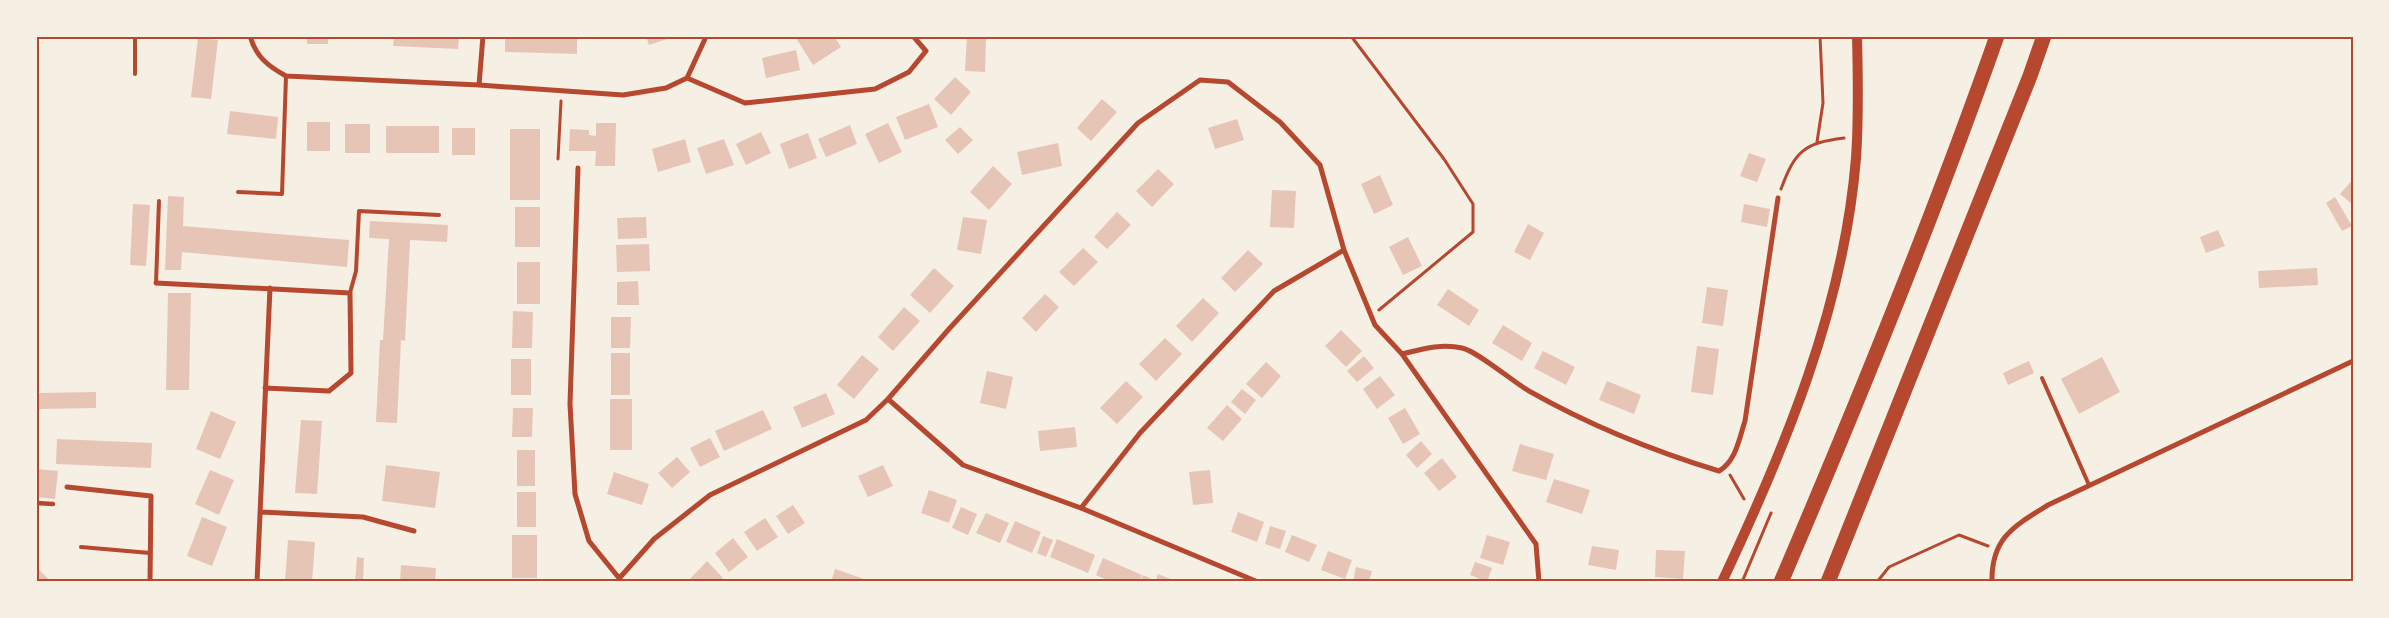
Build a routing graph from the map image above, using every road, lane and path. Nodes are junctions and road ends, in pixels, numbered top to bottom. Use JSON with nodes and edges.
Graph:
{"nodes":[{"id":1,"x":135,"y":36,"type":"edge"},
{"id":2,"x":250,"y":36,"type":"edge"},
{"id":3,"x":483,"y":36,"type":"edge"},
{"id":4,"x":704,"y":36,"type":"edge"},
{"id":5,"x":913,"y":36,"type":"edge"},
{"id":6,"x":1351,"y":36,"type":"edge"},
{"id":7,"x":1820,"y":36,"type":"edge"},
{"id":8,"x":1857,"y":36,"type":"edge"},
{"id":9,"x":1997,"y":36,"type":"edge"},
{"id":10,"x":2044,"y":36,"type":"edge"},
{"id":11,"x":135,"y":74,"type":"dead end"},
{"id":12,"x":286,"y":76,"type":"junction"},
{"id":13,"x":687,"y":78,"type":"junction"},
{"id":14,"x":480,"y":84,"type":"junction"},
{"id":15,"x":561,"y":104,"type":"dead end"},
{"id":16,"x":1857,"y":136,"type":"junction"},
{"id":17,"x":1817,"y":142,"type":"junction"},
{"id":18,"x":558,"y":159,"type":"dead end"},
{"id":19,"x":578,"y":168,"type":"dead end"},
{"id":20,"x":238,"y":192,"type":"dead end"},
{"id":21,"x":1778,"y":198,"type":"joint"},
{"id":22,"x":159,"y":202,"type":"dead end"},
{"id":23,"x":439,"y":214,"type":"dead end"},
{"id":24,"x":1344,"y":250,"type":"junction"},
{"id":25,"x":156,"y":283,"type":"joint"},
{"id":26,"x":270,"y":288,"type":"junction"},
{"id":27,"x":350,"y":293,"type":"junction"},
{"id":28,"x":1371,"y":317,"type":"junction"},
{"id":29,"x":1402,"y":354,"type":"junction"},
{"id":30,"x":2353,"y":361,"type":"edge"},
{"id":31,"x":2042,"y":378,"type":"dead end"},
{"id":32,"x":265,"y":388,"type":"junction"},
{"id":33,"x":888,"y":399,"type":"junction"},
{"id":34,"x":1725,"y":467,"type":"junction"},
{"id":35,"x":2089,"y":485,"type":"junction"},
{"id":36,"x":67,"y":487,"type":"dead end"},
{"id":37,"x":1746,"y":502,"type":"dead end"},
{"id":38,"x":36,"y":503,"type":"edge"},
{"id":39,"x":53,"y":504,"type":"dead end"},
{"id":40,"x":1081,"y":508,"type":"junction"},
{"id":41,"x":261,"y":512,"type":"junction"},
{"id":42,"x":1771,"y":513,"type":"dead end"},
{"id":43,"x":414,"y":531,"type":"dead end"},
{"id":44,"x":1979,"y":543,"type":"dead end"},
{"id":45,"x":81,"y":547,"type":"dead end"},
{"id":46,"x":150,"y":552,"type":"junction"},
{"id":47,"x":618,"y":580,"type":"edge"},
{"id":48,"x":150,"y":582,"type":"edge"},
{"id":49,"x":257,"y":582,"type":"edge"},
{"id":50,"x":1258,"y":582,"type":"edge"},
{"id":51,"x":1539,"y":582,"type":"edge"},
{"id":52,"x":1722,"y":582,"type":"edge"},
{"id":53,"x":1742,"y":582,"type":"edge"},
{"id":54,"x":1781,"y":582,"type":"edge"},
{"id":55,"x":1828,"y":582,"type":"edge"},
{"id":56,"x":1877,"y":582,"type":"edge"},
{"id":57,"x":1992,"y":582,"type":"edge"}],
"edges":[{"from":1,"to":11,"type":"lane"},
{"from":2,"to":12,"type":"street"},
{"from":3,"to":14,"type":"street"},
{"from":4,"to":13,"type":"street"},
{"from":5,"to":13,"type":"street"},
{"from":6,"to":28,"type":"path"},
{"from":7,"to":17,"type":"path"},
{"from":8,"to":16,"type":"main road"},
{"from":9,"to":54,"type":"highway"},
{"from":10,"to":55,"type":"highway"},
{"from":12,"to":14,"type":"street"},
{"from":12,"to":20,"type":"lane"},
{"from":13,"to":14,"type":"street"},
{"from":15,"to":18,"type":"path"},
{"from":16,"to":17,"type":"path"},
{"from":16,"to":52,"type":"main road"},
{"from":17,"to":21,"type":"path"},
{"from":19,"to":47,"type":"street"},
{"from":21,"to":34,"type":"street"},
{"from":22,"to":25,"type":"lane"},
{"from":23,"to":27,"type":"lane"},
{"from":24,"to":28,"type":"street"},
{"from":24,"to":33,"type":"street"},
{"from":24,"to":40,"type":"street"},
{"from":25,"to":26,"type":"street"},
{"from":26,"to":27,"type":"street"},
{"from":26,"to":32,"type":"street"},
{"from":27,"to":32,"type":"street"},
{"from":28,"to":29,"type":"street"},
{"from":29,"to":34,"type":"street"},
{"from":29,"to":51,"type":"street"},
{"from":30,"to":35,"type":"street"},
{"from":31,"to":35,"type":"lane"},
{"from":32,"to":41,"type":"street"},
{"from":33,"to":40,"type":"street"},
{"from":33,"to":47,"type":"street"},
{"from":34,"to":37,"type":"path"},
{"from":35,"to":57,"type":"street"},
{"from":36,"to":46,"type":"street"},
{"from":38,"to":39,"type":"street"},
{"from":40,"to":50,"type":"street"},
{"from":41,"to":43,"type":"street"},
{"from":41,"to":49,"type":"street"},
{"from":42,"to":53,"type":"path"},
{"from":44,"to":56,"type":"path"},
{"from":45,"to":46,"type":"lane"},
{"from":46,"to":48,"type":"street"}]}
